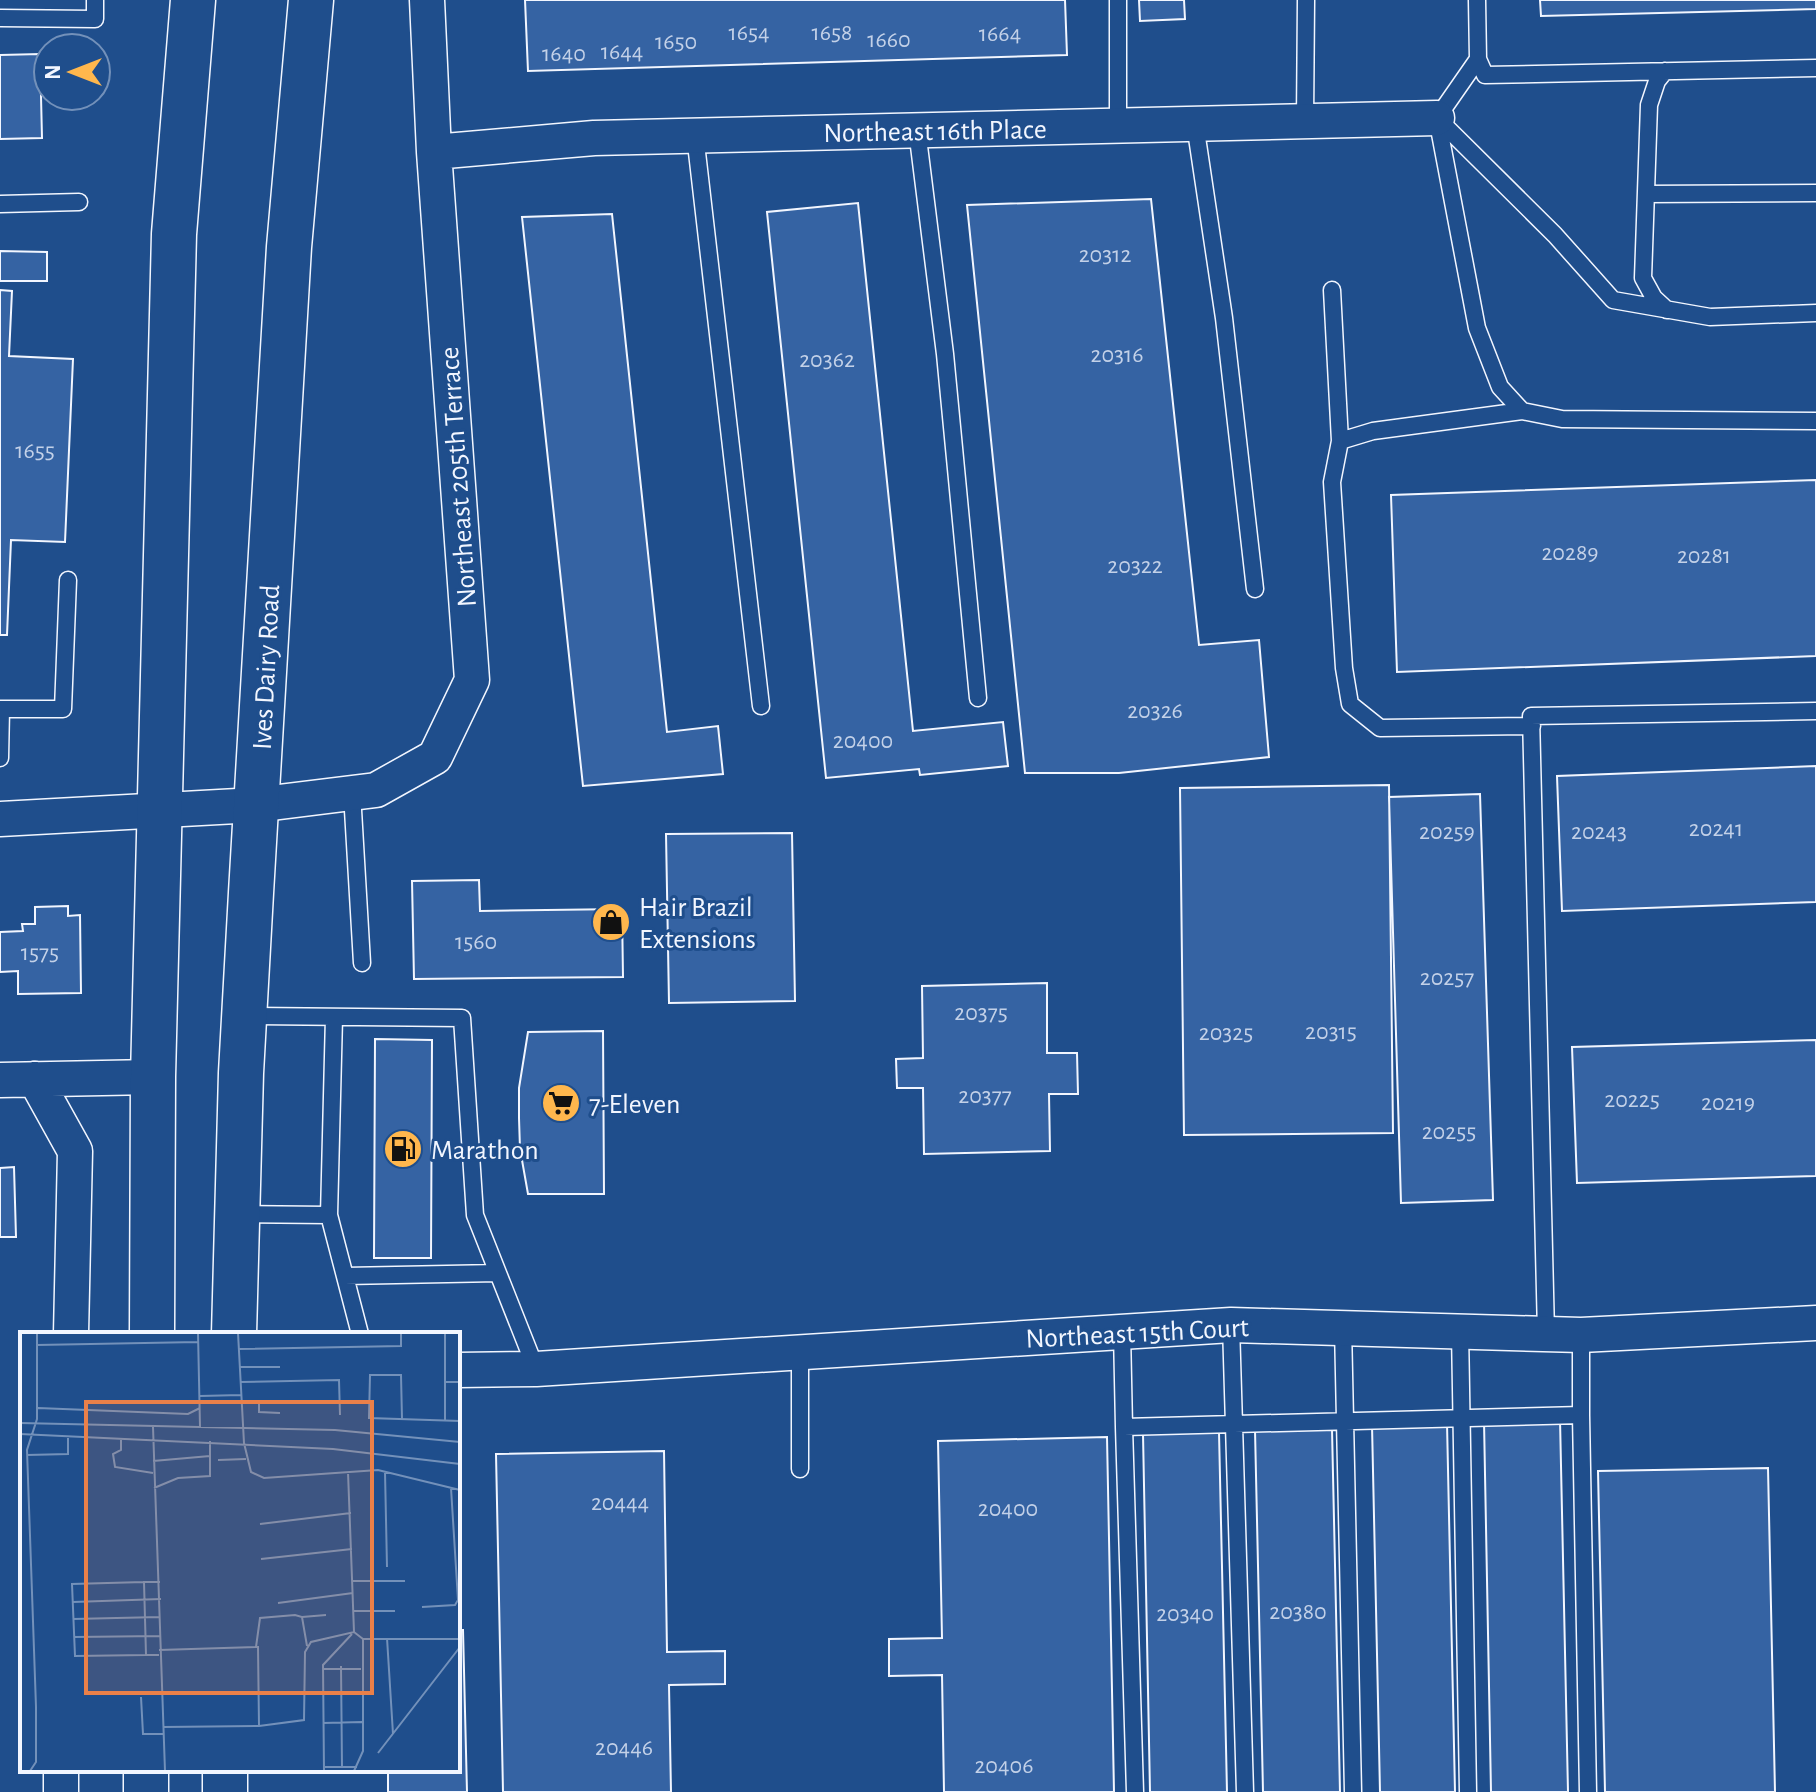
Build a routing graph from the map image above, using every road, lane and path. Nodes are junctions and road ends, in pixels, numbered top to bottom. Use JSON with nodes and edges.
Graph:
{"nodes":[{"id":1,"x":95,"y":0,"type":"edge"},
{"id":2,"x":193,"y":0,"type":"edge"},
{"id":3,"x":311,"y":0,"type":"edge"},
{"id":4,"x":427,"y":0,"type":"edge"},
{"id":5,"x":1118,"y":0,"type":"edge"},
{"id":6,"x":1306,"y":0,"type":"edge"},
{"id":7,"x":1477,"y":0,"type":"edge"},
{"id":8,"x":0,"y":18,"type":"edge"},
{"id":9,"x":1478,"y":59,"type":"junction"},
{"id":10,"x":1816,"y":68,"type":"edge"},
{"id":11,"x":1665,"y":71,"type":"junction"},
{"id":12,"x":1437,"y":118,"type":"junction"},
{"id":13,"x":1305,"y":121,"type":"junction"},
{"id":14,"x":1195,"y":124,"type":"junction"},
{"id":15,"x":1118,"y":125,"type":"junction"},
{"id":16,"x":917,"y":130,"type":"junction"},
{"id":17,"x":695,"y":135,"type":"junction"},
{"id":18,"x":434,"y":152,"type":"junction"},
{"id":19,"x":1816,"y":193,"type":"edge"},
{"id":20,"x":1646,"y":194,"type":"junction"},
{"id":21,"x":79,"y":202,"type":"dead end"},
{"id":22,"x":0,"y":204,"type":"edge"},
{"id":23,"x":1332,"y":290,"type":"dead end"},
{"id":24,"x":1667,"y":310,"type":"junction"},
{"id":25,"x":1816,"y":313,"type":"edge"},
{"id":26,"x":1522,"y":411,"type":"junction"},
{"id":27,"x":1816,"y":421,"type":"edge"},
{"id":28,"x":1340,"y":441,"type":"junction"},
{"id":29,"x":68,"y":580,"type":"dead end"},
{"id":30,"x":1255,"y":589,"type":"dead end"},
{"id":31,"x":978,"y":698,"type":"dead end"},
{"id":32,"x":761,"y":706,"type":"dead end"},
{"id":33,"x":1816,"y":711,"type":"edge"},
{"id":34,"x":1532,"y":726,"type":"junction"},
{"id":35,"x":0,"y":758,"type":"edge"},
{"id":36,"x":352,"y":793,"type":"junction"},
{"id":37,"x":256,"y":805,"type":"junction"},
{"id":38,"x":161,"y":809,"type":"junction"},
{"id":39,"x":0,"y":819,"type":"edge"},
{"id":40,"x":362,"y":963,"type":"dead end"},
{"id":41,"x":244,"y":1016,"type":"junction"},
{"id":42,"x":334,"y":1017,"type":"junction"},
{"id":43,"x":153,"y":1077,"type":"junction"},
{"id":44,"x":35,"y":1079,"type":"junction"},
{"id":45,"x":0,"y":1080,"type":"edge"},
{"id":46,"x":237,"y":1214,"type":"junction"},
{"id":47,"x":329,"y":1215,"type":"junction"},
{"id":48,"x":498,"y":1273,"type":"junction"},
{"id":49,"x":345,"y":1276,"type":"junction"},
{"id":50,"x":1816,"y":1323,"type":"edge"},
{"id":51,"x":1231,"y":1325,"type":"junction"},
{"id":52,"x":1343,"y":1327,"type":"junction"},
{"id":53,"x":1460,"y":1331,"type":"junction"},
{"id":54,"x":71,"y":1332,"type":"edge"},
{"id":55,"x":152,"y":1332,"type":"edge"},
{"id":56,"x":234,"y":1332,"type":"edge"},
{"id":57,"x":359,"y":1332,"type":"edge"},
{"id":58,"x":1122,"y":1332,"type":"junction"},
{"id":59,"x":1546,"y":1333,"type":"junction"},
{"id":60,"x":1581,"y":1335,"type":"junction"},
{"id":61,"x":800,"y":1352,"type":"junction"},
{"id":62,"x":536,"y":1369,"type":"junction"},
{"id":63,"x":460,"y":1370,"type":"edge"},
{"id":64,"x":1581,"y":1415,"type":"junction"},
{"id":65,"x":1462,"y":1418,"type":"junction"},
{"id":66,"x":1347,"y":1421,"type":"junction"},
{"id":67,"x":1235,"y":1423,"type":"junction"},
{"id":68,"x":1124,"y":1427,"type":"junction"},
{"id":69,"x":800,"y":1469,"type":"dead end"},
{"id":70,"x":1135,"y":1792,"type":"edge"},
{"id":71,"x":1245,"y":1792,"type":"edge"},
{"id":72,"x":1353,"y":1792,"type":"edge"},
{"id":73,"x":1468,"y":1792,"type":"edge"},
{"id":74,"x":1588,"y":1792,"type":"edge"}],
"edges":[{"from":1,"to":8,"type":"lane"},
{"from":2,"to":38,"type":"main road"},
{"from":3,"to":37,"type":"main road","name":"Ives Dairy Road"},
{"from":4,"to":18,"type":"street","name":"Northeast 205th Terrace"},
{"from":5,"to":15,"type":"lane"},
{"from":6,"to":13,"type":"lane"},
{"from":7,"to":9,"type":"lane"},
{"from":9,"to":11,"type":"lane"},
{"from":9,"to":12,"type":"lane"},
{"from":10,"to":11,"type":"lane"},
{"from":11,"to":20,"type":"lane"},
{"from":12,"to":13,"type":"street","name":"Northeast 16th Place"},
{"from":12,"to":24,"type":"lane"},
{"from":12,"to":26,"type":"lane"},
{"from":13,"to":14,"type":"street","name":"Northeast 16th Place"},
{"from":14,"to":15,"type":"street","name":"Northeast 16th Place"},
{"from":14,"to":30,"type":"lane"},
{"from":15,"to":16,"type":"street","name":"Northeast 16th Place"},
{"from":16,"to":17,"type":"street","name":"Northeast 16th Place"},
{"from":16,"to":31,"type":"lane"},
{"from":17,"to":18,"type":"street","name":"Northeast 16th Place"},
{"from":17,"to":32,"type":"lane"},
{"from":18,"to":36,"type":"street","name":"Northeast 205th Terrace"},
{"from":19,"to":20,"type":"lane"},
{"from":20,"to":24,"type":"lane"},
{"from":21,"to":22,"type":"lane"},
{"from":23,"to":28,"type":"lane"},
{"from":24,"to":25,"type":"lane"},
{"from":26,"to":27,"type":"lane"},
{"from":26,"to":28,"type":"lane"},
{"from":28,"to":34,"type":"lane"},
{"from":29,"to":35,"type":"lane"},
{"from":33,"to":34,"type":"lane"},
{"from":34,"to":59,"type":"lane"},
{"from":36,"to":37,"type":"street","name":"Northeast 205th Terrace"},
{"from":36,"to":40,"type":"lane"},
{"from":37,"to":38,"type":"street","name":"Northeast 205th Terrace"},
{"from":37,"to":41,"type":"main road","name":"Ives Dairy Road"},
{"from":38,"to":39,"type":"street","name":"Northeast 205th Terrace"},
{"from":38,"to":43,"type":"main road"},
{"from":41,"to":42,"type":"lane"},
{"from":41,"to":46,"type":"main road","name":"Ives Dairy Road"},
{"from":42,"to":47,"type":"lane"},
{"from":42,"to":48,"type":"lane"},
{"from":43,"to":44,"type":"street"},
{"from":43,"to":55,"type":"main road"},
{"from":44,"to":45,"type":"street"},
{"from":44,"to":54,"type":"street"},
{"from":46,"to":47,"type":"lane"},
{"from":46,"to":56,"type":"main road","name":"Ives Dairy Road"},
{"from":47,"to":49,"type":"lane"},
{"from":48,"to":49,"type":"lane"},
{"from":48,"to":62,"type":"lane"},
{"from":49,"to":57,"type":"lane"},
{"from":50,"to":60,"type":"street","name":"Northeast 15th Court"},
{"from":51,"to":52,"type":"street","name":"Northeast 15th Court"},
{"from":51,"to":58,"type":"street","name":"Northeast 15th Court"},
{"from":51,"to":67,"type":"lane"},
{"from":52,"to":53,"type":"street","name":"Northeast 15th Court"},
{"from":52,"to":66,"type":"lane"},
{"from":53,"to":59,"type":"street","name":"Northeast 15th Court"},
{"from":53,"to":65,"type":"lane"},
{"from":58,"to":61,"type":"street","name":"Northeast 15th Court"},
{"from":58,"to":68,"type":"lane"},
{"from":59,"to":60,"type":"street","name":"Northeast 15th Court"},
{"from":60,"to":64,"type":"lane"},
{"from":61,"to":62,"type":"street","name":"Northeast 15th Court"},
{"from":61,"to":69,"type":"lane"},
{"from":62,"to":63,"type":"street","name":"Northeast 15th Court"},
{"from":64,"to":65,"type":"lane"},
{"from":64,"to":74,"type":"lane"},
{"from":65,"to":66,"type":"lane"},
{"from":65,"to":73,"type":"lane"},
{"from":66,"to":67,"type":"lane"},
{"from":66,"to":72,"type":"lane"},
{"from":67,"to":68,"type":"lane"},
{"from":67,"to":71,"type":"lane"},
{"from":68,"to":70,"type":"lane"}]}
